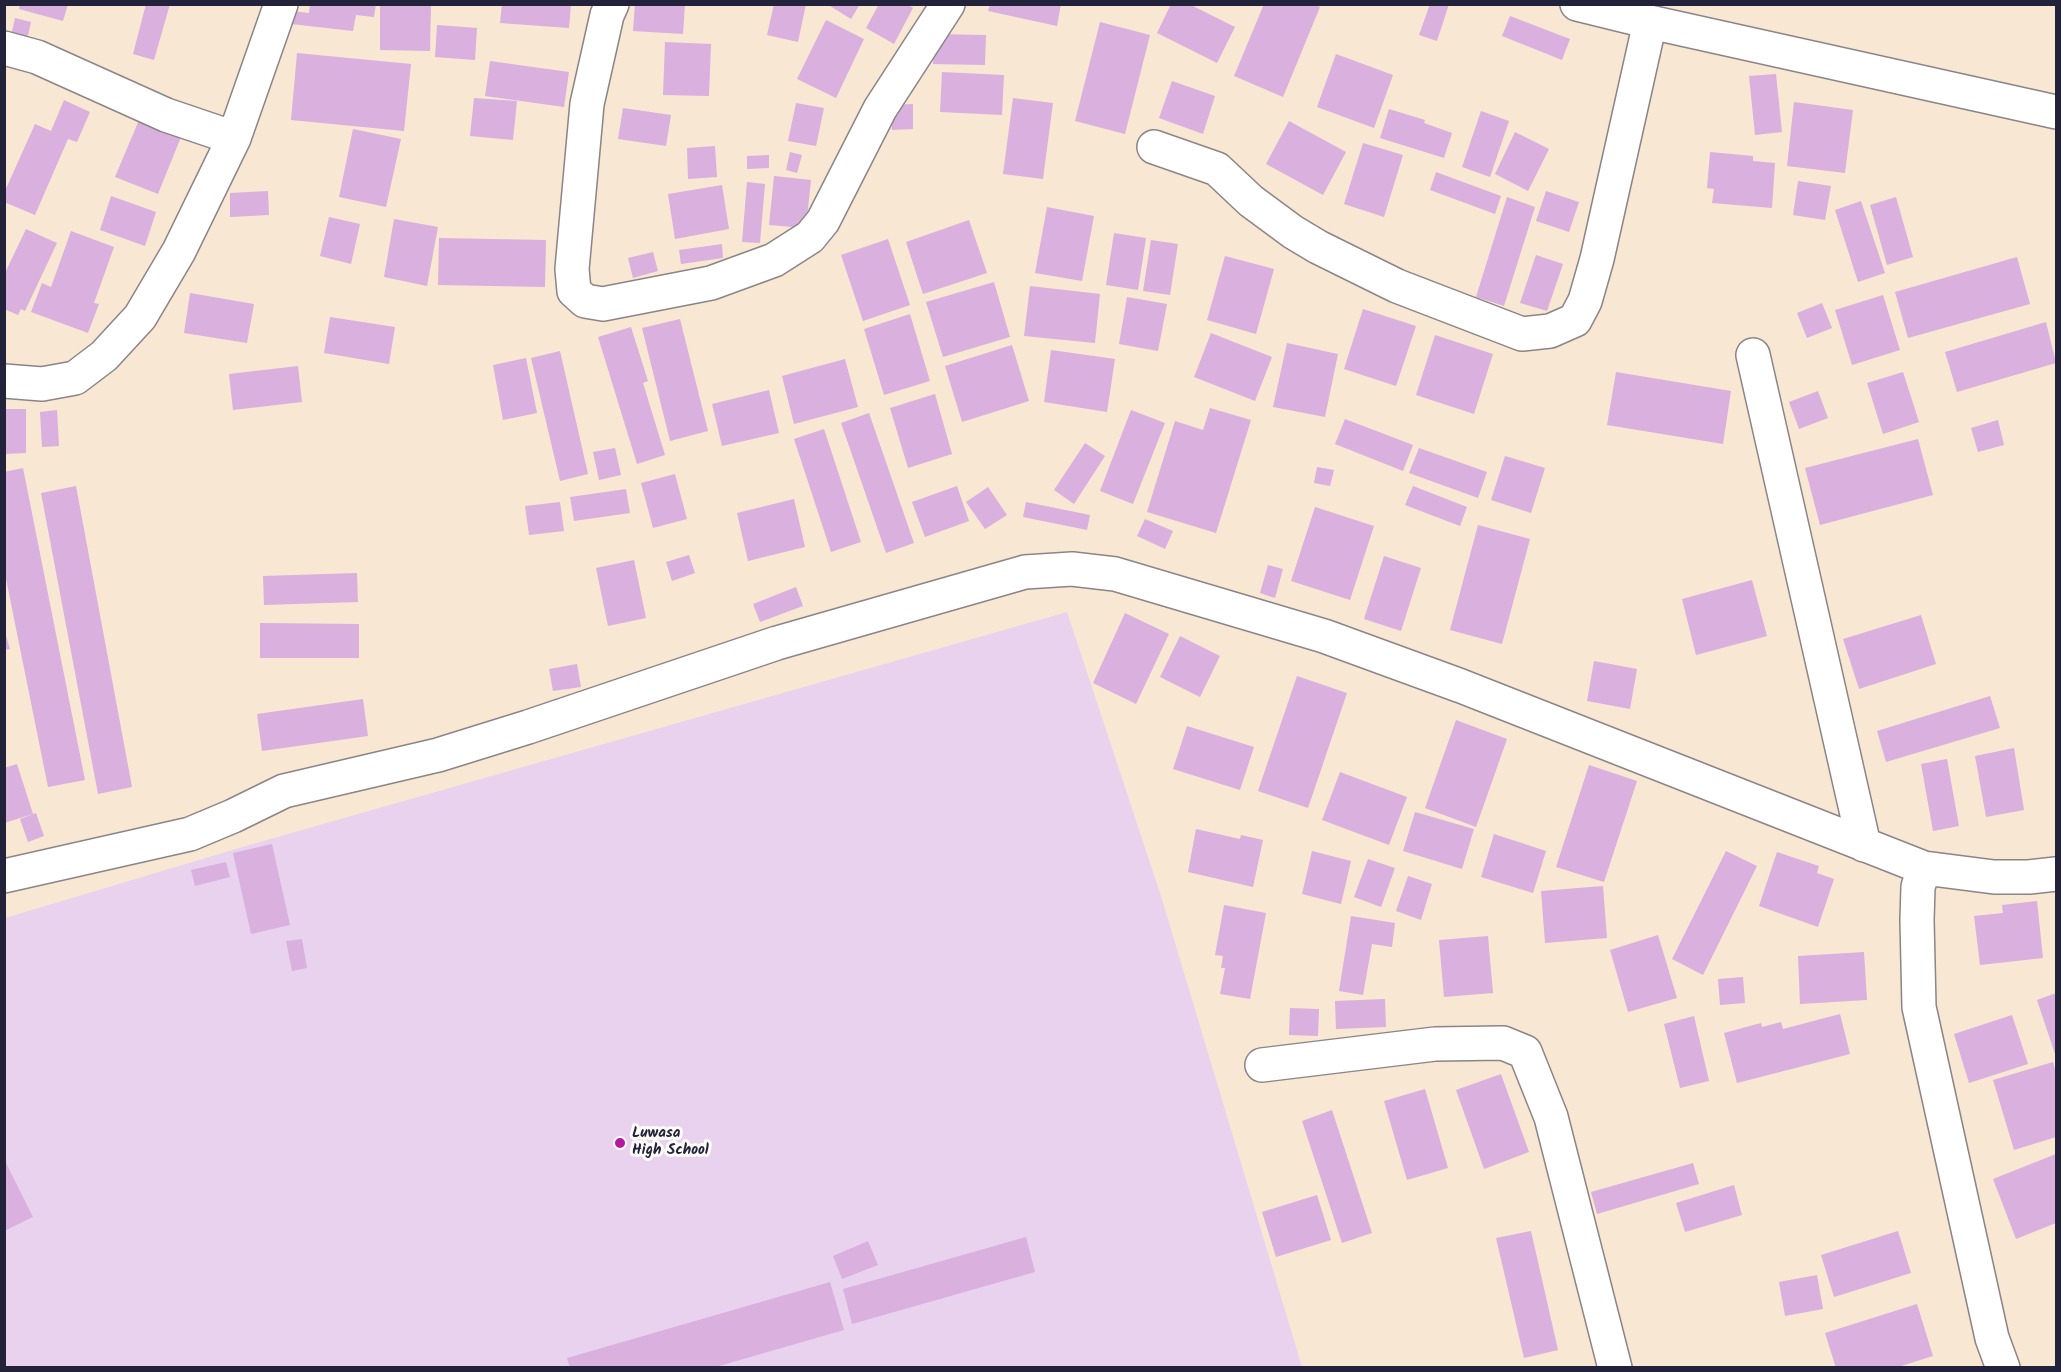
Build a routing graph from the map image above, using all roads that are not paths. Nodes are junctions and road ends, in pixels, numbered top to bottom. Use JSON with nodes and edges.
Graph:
{"nodes":[{"id":1,"x":281,"y":4,"type":"edge"},
{"id":2,"x":612,"y":4,"type":"edge"},
{"id":3,"x":948,"y":4,"type":"edge"},
{"id":4,"x":1577,"y":4,"type":"edge"},
{"id":5,"x":1650,"y":22,"type":"junction"},
{"id":6,"x":4,"y":48,"type":"edge"},
{"id":7,"x":2056,"y":116,"type":"edge"},
{"id":8,"x":234,"y":138,"type":"junction"},
{"id":9,"x":1154,"y":147,"type":"dead end"},
{"id":10,"x":1753,"y":356,"type":"dead end"},
{"id":11,"x":4,"y":381,"type":"edge"},
{"id":12,"x":1864,"y":845,"type":"junction"},
{"id":13,"x":1924,"y":868,"type":"junction"},
{"id":14,"x":2056,"y":874,"type":"edge"},
{"id":15,"x":4,"y":876,"type":"edge"},
{"id":16,"x":1262,"y":1065,"type":"dead end"},
{"id":17,"x":1615,"y":1368,"type":"edge"},
{"id":18,"x":2003,"y":1368,"type":"edge"}],
"edges":[{"from":1,"to":8,"type":"street"},
{"from":2,"to":3,"type":"street"},
{"from":4,"to":5,"type":"street"},
{"from":5,"to":7,"type":"street"},
{"from":5,"to":9,"type":"street"},
{"from":6,"to":8,"type":"street"},
{"from":8,"to":11,"type":"street"},
{"from":10,"to":12,"type":"street"},
{"from":12,"to":13,"type":"street"},
{"from":12,"to":15,"type":"street"},
{"from":13,"to":14,"type":"street"},
{"from":13,"to":18,"type":"street"},
{"from":16,"to":17,"type":"street"}]}
